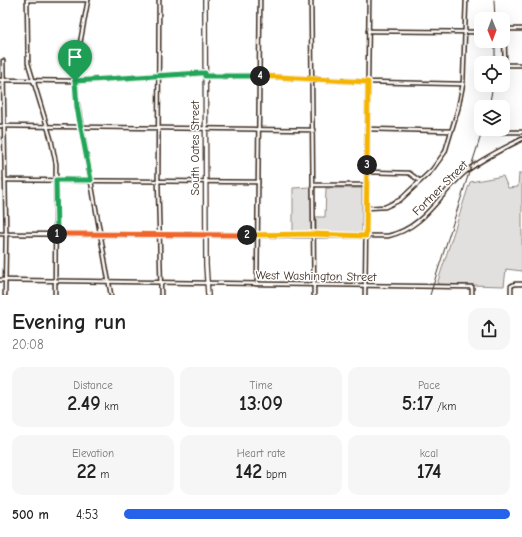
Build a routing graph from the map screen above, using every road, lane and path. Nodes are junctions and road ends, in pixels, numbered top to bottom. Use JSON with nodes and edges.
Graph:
{"nodes":[{"id":1,"x":27,"y":0,"type":"edge"},
{"id":2,"x":88,"y":0,"type":"edge"},
{"id":3,"x":159,"y":0,"type":"edge"},
{"id":4,"x":204,"y":0,"type":"edge"},
{"id":5,"x":260,"y":0,"type":"edge"},
{"id":6,"x":311,"y":0,"type":"edge"},
{"id":7,"x":369,"y":0,"type":"edge"},
{"id":8,"x":466,"y":0,"type":"edge"},
{"id":9,"x":510,"y":29,"type":"edge"},
{"id":10,"x":522,"y":29,"type":"edge"},
{"id":11,"x":368,"y":31,"type":"junction"},
{"id":12,"x":465,"y":32,"type":"junction"},
{"id":13,"x":474,"y":32,"type":"edge"},
{"id":14,"x":505,"y":48,"type":"edge"},
{"id":15,"x":3,"y":61,"type":"dead end"},
{"id":16,"x":522,"y":65,"type":"edge"},
{"id":17,"x":205,"y":75,"type":"junction"},
{"id":18,"x":158,"y":76,"type":"junction"},
{"id":19,"x":258,"y":76,"type":"junction"},
{"id":20,"x":312,"y":79,"type":"junction"},
{"id":21,"x":2,"y":80,"type":"edge"},
{"id":22,"x":32,"y":80,"type":"junction"},
{"id":23,"x":75,"y":81,"type":"junction"},
{"id":24,"x":368,"y":82,"type":"junction"},
{"id":25,"x":463,"y":84,"type":"junction"},
{"id":26,"x":0,"y":126,"type":"edge"},
{"id":27,"x":4,"y":126,"type":"junction"},
{"id":28,"x":48,"y":127,"type":"junction"},
{"id":29,"x":81,"y":128,"type":"junction"},
{"id":30,"x":158,"y":128,"type":"junction"},
{"id":31,"x":205,"y":129,"type":"junction"},
{"id":32,"x":367,"y":129,"type":"junction"},
{"id":33,"x":258,"y":130,"type":"junction"},
{"id":34,"x":313,"y":130,"type":"junction"},
{"id":35,"x":451,"y":131,"type":"junction"},
{"id":36,"x":510,"y":132,"type":"edge"},
{"id":37,"x":522,"y":132,"type":"edge"},
{"id":38,"x":522,"y":139,"type":"edge"},
{"id":39,"x":367,"y":172,"type":"junction"},
{"id":40,"x":5,"y":180,"type":"junction"},
{"id":41,"x":56,"y":180,"type":"junction"},
{"id":42,"x":91,"y":180,"type":"junction"},
{"id":43,"x":158,"y":181,"type":"junction"},
{"id":44,"x":206,"y":181,"type":"junction"},
{"id":45,"x":420,"y":181,"type":"junction"},
{"id":46,"x":258,"y":182,"type":"junction"},
{"id":47,"x":313,"y":185,"type":"junction"},
{"id":48,"x":366,"y":185,"type":"junction"},
{"id":49,"x":366,"y":208,"type":"junction"},
{"id":50,"x":0,"y":234,"type":"edge"},
{"id":51,"x":6,"y":234,"type":"junction"},
{"id":52,"x":56,"y":234,"type":"junction"},
{"id":53,"x":101,"y":234,"type":"junction"},
{"id":54,"x":159,"y":234,"type":"junction"},
{"id":55,"x":313,"y":234,"type":"junction"},
{"id":56,"x":206,"y":235,"type":"junction"},
{"id":57,"x":258,"y":235,"type":"junction"},
{"id":58,"x":366,"y":236,"type":"junction"},
{"id":59,"x":0,"y":280,"type":"edge"},
{"id":60,"x":5,"y":280,"type":"junction"},
{"id":61,"x":56,"y":281,"type":"junction"},
{"id":62,"x":109,"y":281,"type":"junction"},
{"id":63,"x":160,"y":282,"type":"junction"},
{"id":64,"x":206,"y":283,"type":"junction"},
{"id":65,"x":257,"y":284,"type":"junction"},
{"id":66,"x":314,"y":284,"type":"junction"},
{"id":67,"x":522,"y":284,"type":"edge"},
{"id":68,"x":365,"y":285,"type":"junction"},
{"id":69,"x":5,"y":295,"type":"edge"},
{"id":70,"x":56,"y":295,"type":"edge"},
{"id":71,"x":111,"y":295,"type":"edge"},
{"id":72,"x":161,"y":295,"type":"edge"},
{"id":73,"x":208,"y":295,"type":"edge"},
{"id":74,"x":314,"y":295,"type":"edge"},
{"id":75,"x":365,"y":295,"type":"edge"},
{"id":76,"x":472,"y":295,"type":"edge"},
{"id":77,"x":511,"y":295,"type":"edge"}],
"edges":[{"from":1,"to":2,"type":"street"},
{"from":1,"to":22,"type":"street"},
{"from":2,"to":23,"type":"street"},
{"from":3,"to":18,"type":"street"},
{"from":4,"to":17,"type":"main road","name":"South Oates Street"},
{"from":5,"to":19,"type":"street"},
{"from":6,"to":20,"type":"street"},
{"from":7,"to":11,"type":"street"},
{"from":8,"to":12,"type":"street"},
{"from":9,"to":10,"type":"street"},
{"from":11,"to":12,"type":"street"},
{"from":11,"to":24,"type":"street"},
{"from":12,"to":13,"type":"street"},
{"from":12,"to":25,"type":"street"},
{"from":14,"to":16,"type":"street"},
{"from":15,"to":21,"type":"street"},
{"from":17,"to":18,"type":"street"},
{"from":17,"to":19,"type":"street"},
{"from":17,"to":31,"type":"main road","name":"South Oates Street"},
{"from":18,"to":23,"type":"street"},
{"from":18,"to":30,"type":"street"},
{"from":19,"to":20,"type":"street"},
{"from":19,"to":33,"type":"street"},
{"from":20,"to":24,"type":"street"},
{"from":20,"to":34,"type":"street"},
{"from":21,"to":22,"type":"street"},
{"from":21,"to":27,"type":"street"},
{"from":22,"to":23,"type":"street"},
{"from":22,"to":28,"type":"street"},
{"from":23,"to":29,"type":"street"},
{"from":24,"to":25,"type":"street"},
{"from":24,"to":32,"type":"street"},
{"from":25,"to":35,"type":"street"},
{"from":26,"to":27,"type":"street"},
{"from":27,"to":28,"type":"street"},
{"from":27,"to":40,"type":"street"},
{"from":28,"to":29,"type":"street"},
{"from":28,"to":41,"type":"street"},
{"from":29,"to":30,"type":"street"},
{"from":29,"to":42,"type":"street"},
{"from":30,"to":31,"type":"street"},
{"from":30,"to":43,"type":"street"},
{"from":31,"to":33,"type":"street"},
{"from":31,"to":44,"type":"main road","name":"South Oates Street"},
{"from":32,"to":35,"type":"street"},
{"from":32,"to":39,"type":"street"},
{"from":33,"to":34,"type":"street"},
{"from":33,"to":46,"type":"street"},
{"from":34,"to":47,"type":"street"},
{"from":35,"to":45,"type":"street"},
{"from":36,"to":37,"type":"street"},
{"from":38,"to":58,"type":"street","name":"Fortner Street"},
{"from":39,"to":45,"type":"street"},
{"from":39,"to":48,"type":"street"},
{"from":40,"to":41,"type":"street"},
{"from":40,"to":51,"type":"street"},
{"from":41,"to":42,"type":"street"},
{"from":41,"to":52,"type":"street"},
{"from":42,"to":43,"type":"street"},
{"from":42,"to":53,"type":"street"},
{"from":43,"to":44,"type":"street"},
{"from":43,"to":54,"type":"street"},
{"from":44,"to":46,"type":"street"},
{"from":44,"to":56,"type":"main road","name":"South Oates Street"},
{"from":45,"to":49,"type":"street"},
{"from":46,"to":57,"type":"street"},
{"from":47,"to":48,"type":"street"},
{"from":47,"to":55,"type":"street"},
{"from":48,"to":49,"type":"street"},
{"from":49,"to":58,"type":"street"},
{"from":50,"to":51,"type":"street","name":"Fortner Street"},
{"from":51,"to":52,"type":"street","name":"Fortner Street"},
{"from":51,"to":60,"type":"street"},
{"from":52,"to":53,"type":"street","name":"Fortner Street"},
{"from":52,"to":61,"type":"street"},
{"from":53,"to":54,"type":"street","name":"Fortner Street"},
{"from":53,"to":62,"type":"street"},
{"from":54,"to":56,"type":"street","name":"Fortner Street"},
{"from":54,"to":63,"type":"street"},
{"from":55,"to":57,"type":"street","name":"Fortner Street"},
{"from":55,"to":58,"type":"street","name":"Fortner Street"},
{"from":55,"to":66,"type":"street"},
{"from":56,"to":57,"type":"street","name":"Fortner Street"},
{"from":56,"to":64,"type":"main road","name":"South Oates Street"},
{"from":57,"to":65,"type":"street"},
{"from":58,"to":68,"type":"street"},
{"from":59,"to":60,"type":"street","name":"West Washington Street"},
{"from":60,"to":61,"type":"street","name":"West Washington Street"},
{"from":60,"to":69,"type":"street"},
{"from":61,"to":62,"type":"street","name":"West Washington Street"},
{"from":61,"to":70,"type":"street"},
{"from":62,"to":63,"type":"street","name":"West Washington Street"},
{"from":62,"to":71,"type":"street"},
{"from":63,"to":64,"type":"street","name":"West Washington Street"},
{"from":63,"to":72,"type":"street"},
{"from":64,"to":65,"type":"street","name":"West Washington Street"},
{"from":64,"to":73,"type":"main road","name":"South Oates Street"},
{"from":65,"to":66,"type":"street","name":"West Washington Street"},
{"from":66,"to":68,"type":"street","name":"West Washington Street"},
{"from":66,"to":74,"type":"street"},
{"from":67,"to":77,"type":"street"},
{"from":68,"to":75,"type":"street"},
{"from":68,"to":76,"type":"street","name":"West Washington Street"}]}
